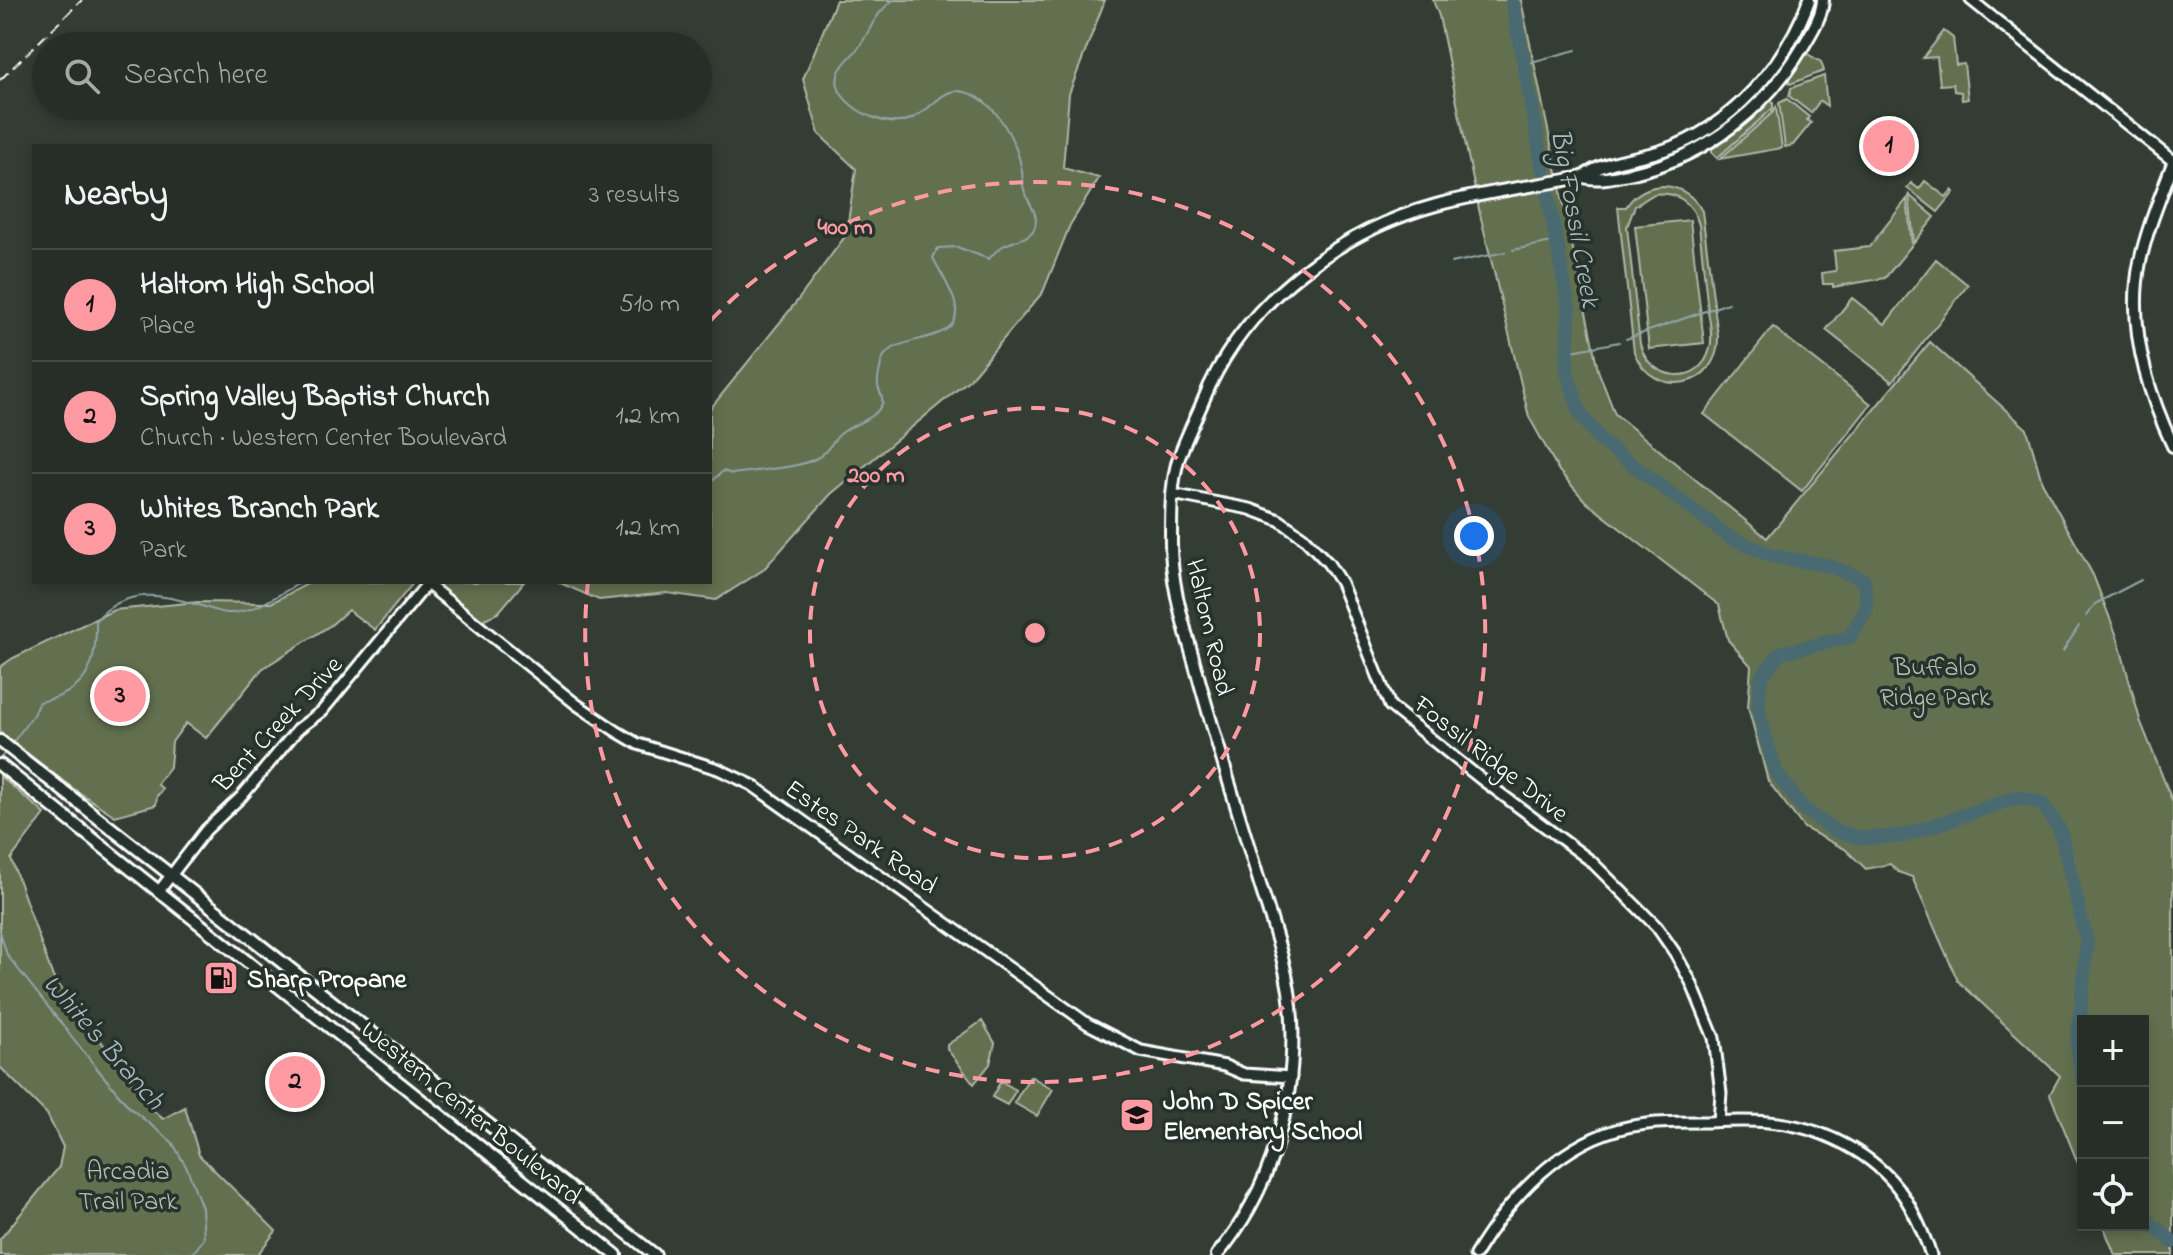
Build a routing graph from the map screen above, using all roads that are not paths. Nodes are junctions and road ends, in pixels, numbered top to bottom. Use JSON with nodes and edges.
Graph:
{"nodes":[{"id":1,"x":1809,"y":0,"type":"edge"},
{"id":2,"x":1823,"y":0,"type":"edge"},
{"id":3,"x":1971,"y":0,"type":"edge"},
{"id":4,"x":1793,"y":33,"type":"junction"},
{"id":5,"x":1806,"y":41,"type":"junction"},
{"id":6,"x":1690,"y":138,"type":"junction"},
{"id":7,"x":1700,"y":148,"type":"junction"},
{"id":8,"x":2173,"y":162,"type":"edge"},
{"id":9,"x":1583,"y":177,"type":"junction"},
{"id":10,"x":2173,"y":446,"type":"edge"},
{"id":11,"x":1172,"y":494,"type":"junction"},
{"id":12,"x":427,"y":584,"type":"joint"},
{"id":13,"x":0,"y":741,"type":"edge"},
{"id":14,"x":0,"y":765,"type":"edge"},
{"id":15,"x":123,"y":836,"type":"junction"},
{"id":16,"x":110,"y":852,"type":"junction"},
{"id":17,"x":171,"y":874,"type":"junction"},
{"id":18,"x":159,"y":891,"type":"junction"},
{"id":19,"x":1291,"y":1077,"type":"junction"},
{"id":20,"x":1719,"y":1121,"type":"junction"},
{"id":21,"x":616,"y":1255,"type":"edge"},
{"id":22,"x":655,"y":1255,"type":"edge"},
{"id":23,"x":1217,"y":1255,"type":"edge"},
{"id":24,"x":1475,"y":1255,"type":"edge"},
{"id":25,"x":1931,"y":1255,"type":"edge"}],
"edges":[{"from":1,"to":4,"type":"main road","name":"Haltom Road"},
{"from":2,"to":5,"type":"main road","name":"Haltom Road"},
{"from":3,"to":8,"type":"street"},
{"from":4,"to":5,"type":"main road"},
{"from":4,"to":6,"type":"main road","name":"Haltom Road"},
{"from":5,"to":7,"type":"main road","name":"Haltom Road"},
{"from":6,"to":7,"type":"main road"},
{"from":6,"to":9,"type":"main road","name":"Haltom Road"},
{"from":7,"to":9,"type":"main road","name":"Haltom Road"},
{"from":8,"to":10,"type":"main road"},
{"from":9,"to":11,"type":"main road","name":"Haltom Road"},
{"from":11,"to":19,"type":"main road","name":"Haltom Road"},
{"from":11,"to":20,"type":"street","name":"Fossil Ridge Drive"},
{"from":12,"to":17,"type":"street","name":"Bent Creek Drive"},
{"from":12,"to":19,"type":"street","name":"Estes Park Road"},
{"from":13,"to":15,"type":"main road","name":"Western Center Boulevard"},
{"from":14,"to":16,"type":"main road","name":"Western Center Boulevard"},
{"from":15,"to":16,"type":"main road"},
{"from":15,"to":17,"type":"main road","name":"Western Center Boulevard"},
{"from":16,"to":18,"type":"main road","name":"Western Center Boulevard"},
{"from":17,"to":18,"type":"street","name":"Bent Creek Drive"},
{"from":17,"to":22,"type":"main road","name":"Western Center Boulevard"},
{"from":18,"to":21,"type":"main road","name":"Western Center Boulevard"},
{"from":19,"to":23,"type":"main road","name":"Haltom Road"},
{"from":20,"to":24,"type":"street"},
{"from":20,"to":25,"type":"street"}]}
